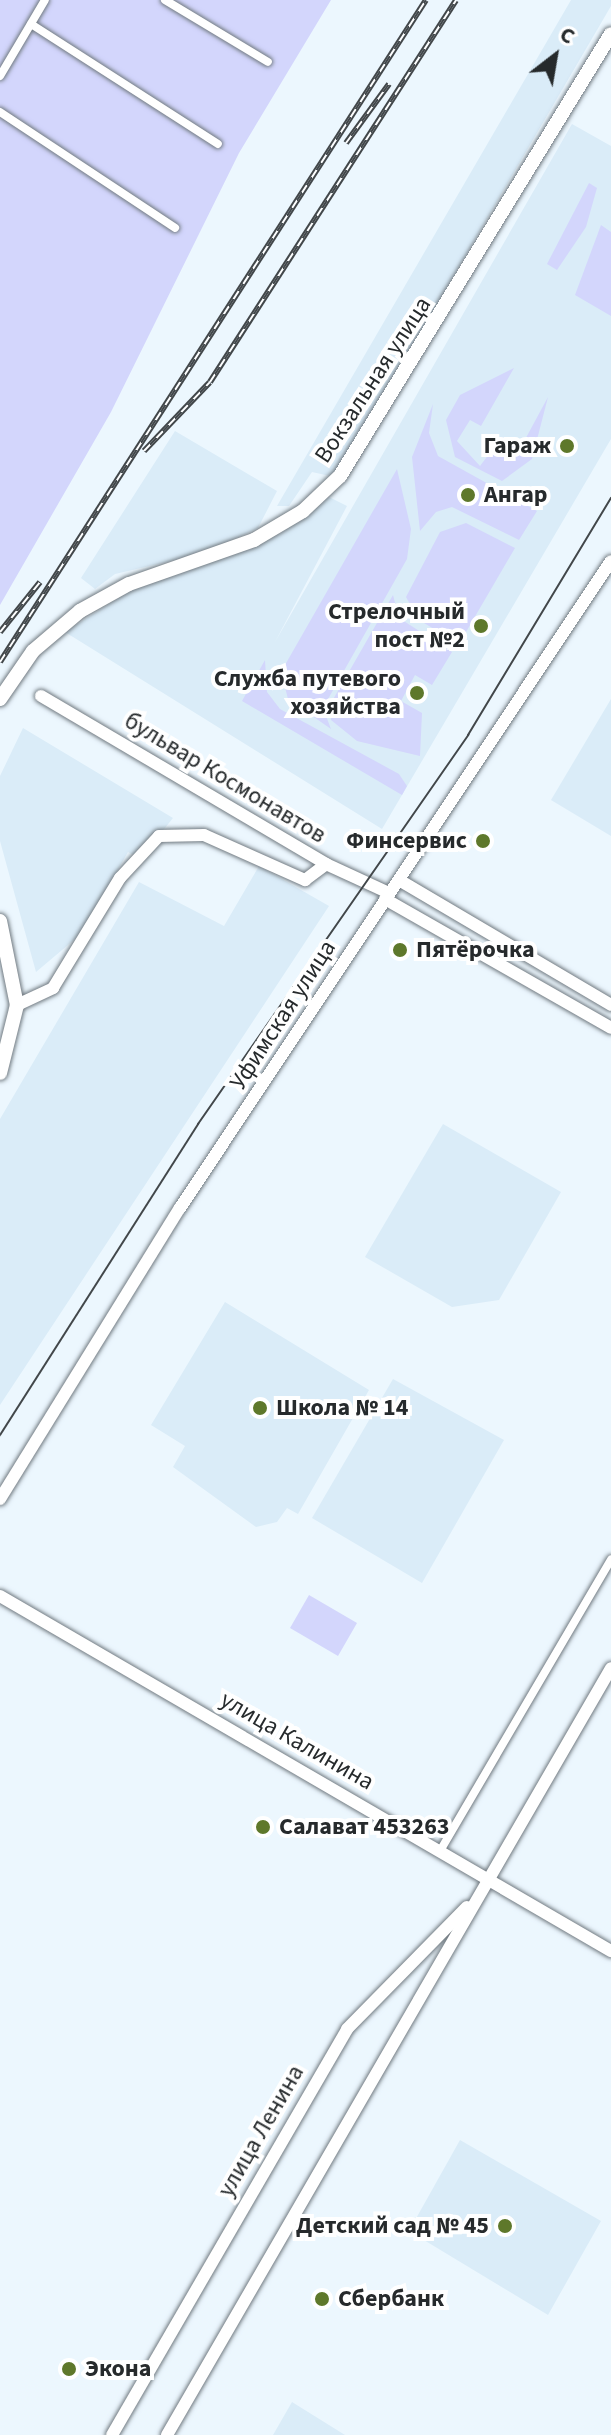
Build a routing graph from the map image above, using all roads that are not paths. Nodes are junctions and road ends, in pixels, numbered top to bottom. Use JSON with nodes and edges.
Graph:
{"nodes":[{"id":1,"x":45,"y":0,"type":"edge"},
{"id":2,"x":165,"y":0,"type":"edge"},
{"id":3,"x":31,"y":24,"type":"junction"},
{"id":4,"x":611,"y":34,"type":"edge"},
{"id":5,"x":268,"y":62,"type":"dead end"},
{"id":6,"x":0,"y":76,"type":"edge"},
{"id":7,"x":0,"y":112,"type":"edge"},
{"id":8,"x":218,"y":144,"type":"dead end"},
{"id":9,"x":175,"y":228,"type":"dead end"},
{"id":10,"x":611,"y":561,"type":"edge"},
{"id":11,"x":41,"y":696,"type":"dead end"},
{"id":12,"x":0,"y":699,"type":"edge"},
{"id":13,"x":326,"y":864,"type":"junction"},
{"id":14,"x":399,"y":880,"type":"junction"},
{"id":15,"x":387,"y":896,"type":"junction"},
{"id":16,"x":0,"y":921,"type":"edge"},
{"id":17,"x":17,"y":1005,"type":"junction"},
{"id":18,"x":611,"y":1005,"type":"edge"},
{"id":19,"x":611,"y":1028,"type":"edge"},
{"id":20,"x":0,"y":1073,"type":"edge"},
{"id":21,"x":0,"y":1499,"type":"edge"},
{"id":22,"x":611,"y":1559,"type":"edge"},
{"id":23,"x":0,"y":1596,"type":"edge"},
{"id":24,"x":611,"y":1668,"type":"edge"},
{"id":25,"x":440,"y":1851,"type":"junction"},
{"id":26,"x":488,"y":1879,"type":"junction"},
{"id":27,"x":611,"y":1951,"type":"edge"},
{"id":28,"x":112,"y":2435,"type":"edge"},
{"id":29,"x":167,"y":2435,"type":"edge"}],
"edges":[{"from":1,"to":3,"type":"street"},
{"from":2,"to":5,"type":"street"},
{"from":3,"to":6,"type":"street"},
{"from":3,"to":8,"type":"street"},
{"from":4,"to":12,"type":"main road","name":"Вокзальная улица"},
{"from":7,"to":9,"type":"street"},
{"from":10,"to":14,"type":"street","name":"Уфимская улица"},
{"from":11,"to":13,"type":"street","name":"бульвар Космонавтов"},
{"from":13,"to":15,"type":"street","name":"бульвар Космонавтов"},
{"from":13,"to":17,"type":"street"},
{"from":14,"to":15,"type":"street","name":"Уфимская улица"},
{"from":14,"to":18,"type":"street"},
{"from":15,"to":19,"type":"street","name":"бульвар Космонавтов"},
{"from":15,"to":21,"type":"street","name":"Уфимская улица"},
{"from":16,"to":17,"type":"main road"},
{"from":17,"to":20,"type":"main road"},
{"from":22,"to":25,"type":"street"},
{"from":23,"to":25,"type":"street","name":"улица Калинина"},
{"from":24,"to":26,"type":"street","name":"улица Ленина"},
{"from":25,"to":26,"type":"street","name":"улица Калинина"},
{"from":26,"to":27,"type":"street","name":"улица Калинина"},
{"from":26,"to":28,"type":"street","name":"улица Ленина"},
{"from":26,"to":29,"type":"street","name":"улица Ленина"}]}
